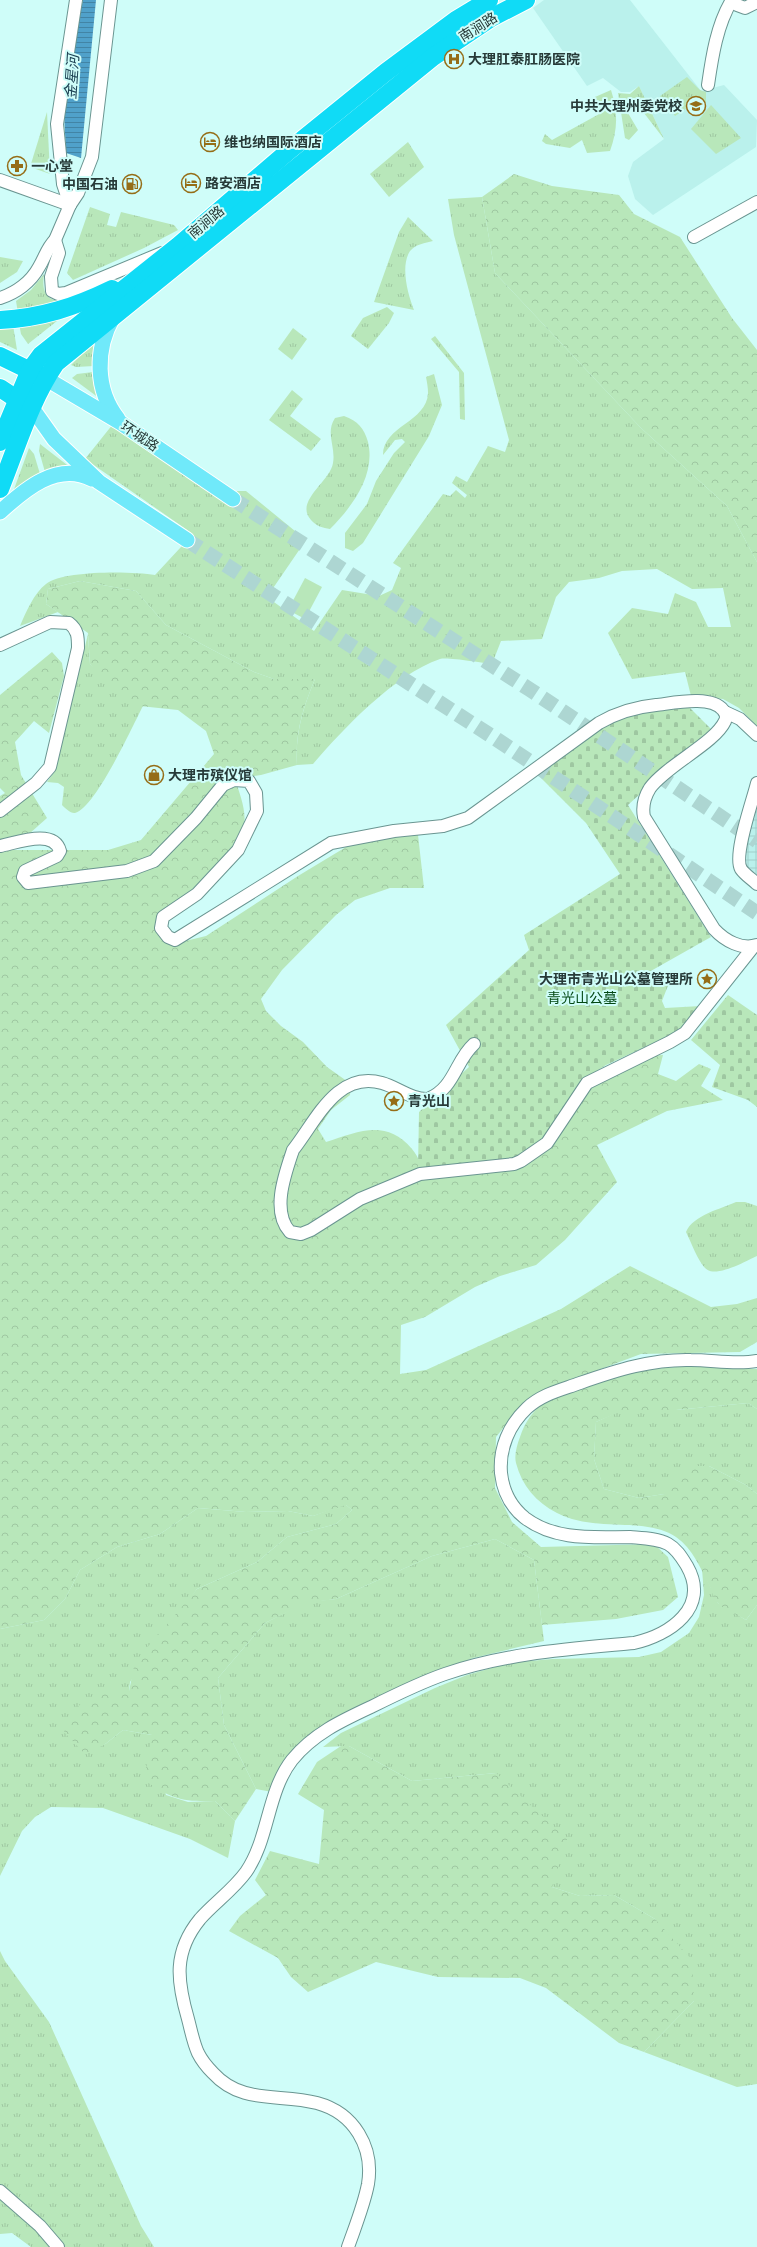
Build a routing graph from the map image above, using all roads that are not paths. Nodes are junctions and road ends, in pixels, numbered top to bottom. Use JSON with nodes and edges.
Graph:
{"nodes":[{"id":1,"x":76,"y":0,"type":"edge"},
{"id":2,"x":111,"y":0,"type":"edge"},
{"id":3,"x":526,"y":0,"type":"edge"},
{"id":4,"x":732,"y":0,"type":"edge"},
{"id":5,"x":485,"y":1,"type":"edge"},
{"id":6,"x":757,"y":2,"type":"edge"},
{"id":7,"x":708,"y":84,"type":"dead end"},
{"id":8,"x":0,"y":180,"type":"edge"},
{"id":9,"x":757,"y":202,"type":"edge"},
{"id":10,"x":70,"y":205,"type":"junction"},
{"id":11,"x":694,"y":237,"type":"dead end"},
{"id":12,"x":55,"y":240,"type":"junction"},
{"id":13,"x":178,"y":246,"type":"junction"},
{"id":14,"x":142,"y":275,"type":"junction"},
{"id":15,"x":0,"y":298,"type":"edge"},
{"id":16,"x":114,"y":314,"type":"junction"},
{"id":17,"x":0,"y":320,"type":"edge"},
{"id":18,"x":0,"y":356,"type":"edge"},
{"id":19,"x":38,"y":374,"type":"junction"},
{"id":20,"x":0,"y":388,"type":"edge"},
{"id":21,"x":24,"y":404,"type":"junction"},
{"id":22,"x":121,"y":423,"type":"junction"},
{"id":23,"x":0,"y":442,"type":"edge"},
{"id":24,"x":99,"y":482,"type":"junction"},
{"id":25,"x":0,"y":489,"type":"edge"},
{"id":26,"x":233,"y":498,"type":"tunnel mouth"},
{"id":27,"x":0,"y":512,"type":"edge"},
{"id":28,"x":186,"y":540,"type":"tunnel mouth"},
{"id":29,"x":0,"y":645,"type":"edge"},
{"id":30,"x":725,"y":712,"type":"junction"},
{"id":31,"x":757,"y":735,"type":"edge"},
{"id":32,"x":757,"y":783,"type":"edge"},
{"id":33,"x":0,"y":811,"type":"edge"},
{"id":34,"x":0,"y":846,"type":"edge"},
{"id":35,"x":757,"y":884,"type":"edge"},
{"id":36,"x":755,"y":946,"type":"edge"},
{"id":37,"x":474,"y":1044,"type":"dead end"},
{"id":38,"x":757,"y":1361,"type":"edge"},
{"id":39,"x":0,"y":2191,"type":"edge"},
{"id":40,"x":58,"y":2247,"type":"edge"},
{"id":41,"x":348,"y":2247,"type":"edge"}],
"edges":[{"from":1,"to":10,"type":"street"},
{"from":2,"to":10,"type":"street"},
{"from":3,"to":16,"type":"highway","name":"南涧路"},
{"from":4,"to":6,"type":"street"},
{"from":4,"to":7,"type":"street"},
{"from":5,"to":13,"type":"highway","name":"南涧路"},
{"from":8,"to":10,"type":"street"},
{"from":9,"to":11,"type":"street"},
{"from":10,"to":12,"type":"street"},
{"from":12,"to":13,"type":"street"},
{"from":12,"to":15,"type":"street"},
{"from":13,"to":14,"type":"highway","name":"南涧路"},
{"from":14,"to":17,"type":"highway"},
{"from":14,"to":19,"type":"highway","name":"南涧路"},
{"from":16,"to":19,"type":"highway","name":"南涧路"},
{"from":16,"to":22,"type":"main road"},
{"from":18,"to":19,"type":"highway"},
{"from":19,"to":21,"type":"highway"},
{"from":19,"to":22,"type":"main road","name":"环城路"},
{"from":20,"to":21,"type":"highway"},
{"from":21,"to":23,"type":"highway"},
{"from":21,"to":24,"type":"main road"},
{"from":21,"to":25,"type":"highway"},
{"from":22,"to":26,"type":"main road","name":"环城路"},
{"from":24,"to":27,"type":"main road"},
{"from":24,"to":28,"type":"main road"},
{"from":29,"to":33,"type":"street"},
{"from":30,"to":31,"type":"street"},
{"from":30,"to":34,"type":"street"},
{"from":30,"to":36,"type":"street"},
{"from":32,"to":35,"type":"street"},
{"from":36,"to":37,"type":"street"},
{"from":38,"to":41,"type":"street"},
{"from":39,"to":40,"type":"street"}]}
